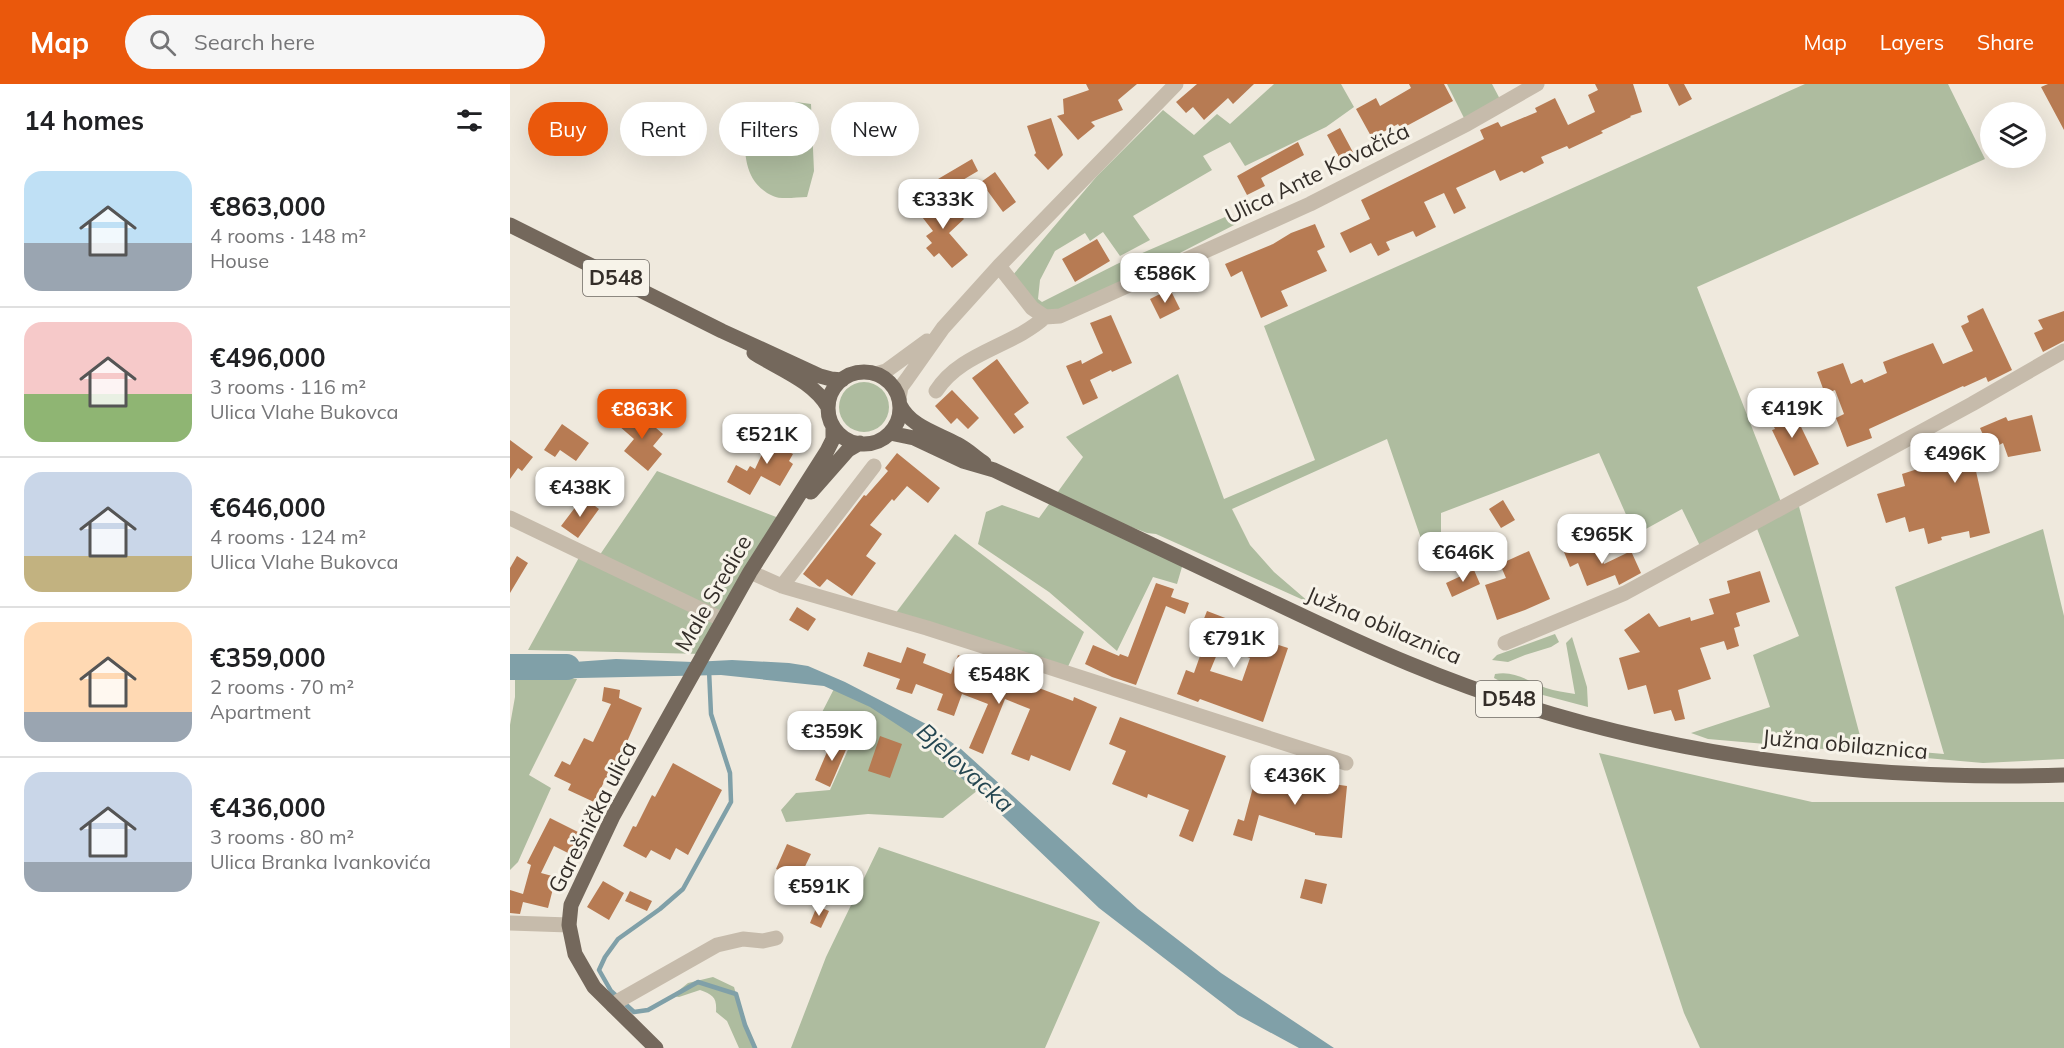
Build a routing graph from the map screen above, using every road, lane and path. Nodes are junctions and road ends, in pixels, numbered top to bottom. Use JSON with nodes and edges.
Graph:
{"nodes":[{"id":1,"x":1176,"y":84,"type":"edge"},
{"id":2,"x":1537,"y":84,"type":"edge"},
{"id":3,"x":510,"y":225,"type":"edge"},
{"id":4,"x":999,"y":266,"type":"junction"},
{"id":5,"x":1045,"y":317,"type":"junction"},
{"id":6,"x":943,"y":328,"type":"junction"},
{"id":7,"x":722,"y":331,"type":"junction"},
{"id":8,"x":2064,"y":351,"type":"edge"},
{"id":9,"x":876,"y":374,"type":"junction"},
{"id":10,"x":842,"y":380,"type":"junction"},
{"id":11,"x":936,"y":392,"type":"dead end"},
{"id":12,"x":900,"y":401,"type":"junction"},
{"id":13,"x":828,"y":407,"type":"junction"},
{"id":14,"x":833,"y":426,"type":"junction"},
{"id":15,"x":890,"y":433,"type":"junction"},
{"id":16,"x":860,"y":443,"type":"junction"},
{"id":17,"x":874,"y":466,"type":"dead end"},
{"id":18,"x":994,"y":470,"type":"junction"},
{"id":19,"x":510,"y":518,"type":"edge"},
{"id":20,"x":784,"y":520,"type":"junction"},
{"id":21,"x":750,"y":572,"type":"junction"},
{"id":22,"x":782,"y":586,"type":"junction"},
{"id":23,"x":723,"y":620,"type":"junction"},
{"id":24,"x":1505,"y":643,"type":"dead end"},
{"id":25,"x":684,"y":691,"type":"joint"},
{"id":26,"x":1346,"y":763,"type":"dead end"},
{"id":27,"x":2064,"y":775,"type":"edge"},
{"id":28,"x":510,"y":923,"type":"edge"},
{"id":29,"x":569,"y":925,"type":"junction"},
{"id":30,"x":776,"y":938,"type":"dead end"},
{"id":31,"x":613,"y":1006,"type":"junction"},
{"id":32,"x":656,"y":1048,"type":"edge"}],
"edges":[{"from":1,"to":4,"type":"street"},
{"from":2,"to":5,"type":"street","name":"Ulica Ante Kovačića"},
{"from":3,"to":7,"type":"main road","number":"D548"},
{"from":4,"to":5,"type":"street"},
{"from":4,"to":6,"type":"street"},
{"from":5,"to":11,"type":"street","name":"Ulica Ante Kovačića"},
{"from":6,"to":9,"type":"street"},
{"from":6,"to":12,"type":"street"},
{"from":7,"to":10,"type":"main road","number":"D548"},
{"from":7,"to":13,"type":"main road","number":"D548"},
{"from":8,"to":24,"type":"street"},
{"from":9,"to":10,"type":"main road","number":"D548"},
{"from":9,"to":12,"type":"main road","number":"D548"},
{"from":10,"to":13,"type":"main road"},
{"from":12,"to":15,"type":"main road"},
{"from":12,"to":18,"type":"main road","name":"Južna obilaznica","number":"D548"},
{"from":13,"to":14,"type":"main road","number":"D548"},
{"from":14,"to":16,"type":"main road"},
{"from":14,"to":20,"type":"main road","name":"Male Sredice"},
{"from":15,"to":16,"type":"main road"},
{"from":15,"to":18,"type":"main road","name":"Južna obilaznica","number":"D548"},
{"from":16,"to":20,"type":"main road","name":"Male Sredice"},
{"from":17,"to":22,"type":"street"},
{"from":18,"to":27,"type":"main road","name":"Južna obilaznica","number":"D548"},
{"from":19,"to":23,"type":"street"},
{"from":20,"to":21,"type":"main road","name":"Male Sredice"},
{"from":21,"to":22,"type":"street"},
{"from":21,"to":23,"type":"main road","name":"Male Sredice"},
{"from":22,"to":26,"type":"street"},
{"from":23,"to":25,"type":"main road","name":"Male Sredice"},
{"from":25,"to":29,"type":"main road","name":"Garešnička ulica"},
{"from":28,"to":29,"type":"street"},
{"from":29,"to":31,"type":"main road","name":"Garešnička ulica"},
{"from":30,"to":31,"type":"street"},
{"from":31,"to":32,"type":"main road","name":"Garešnička ulica"}]}
